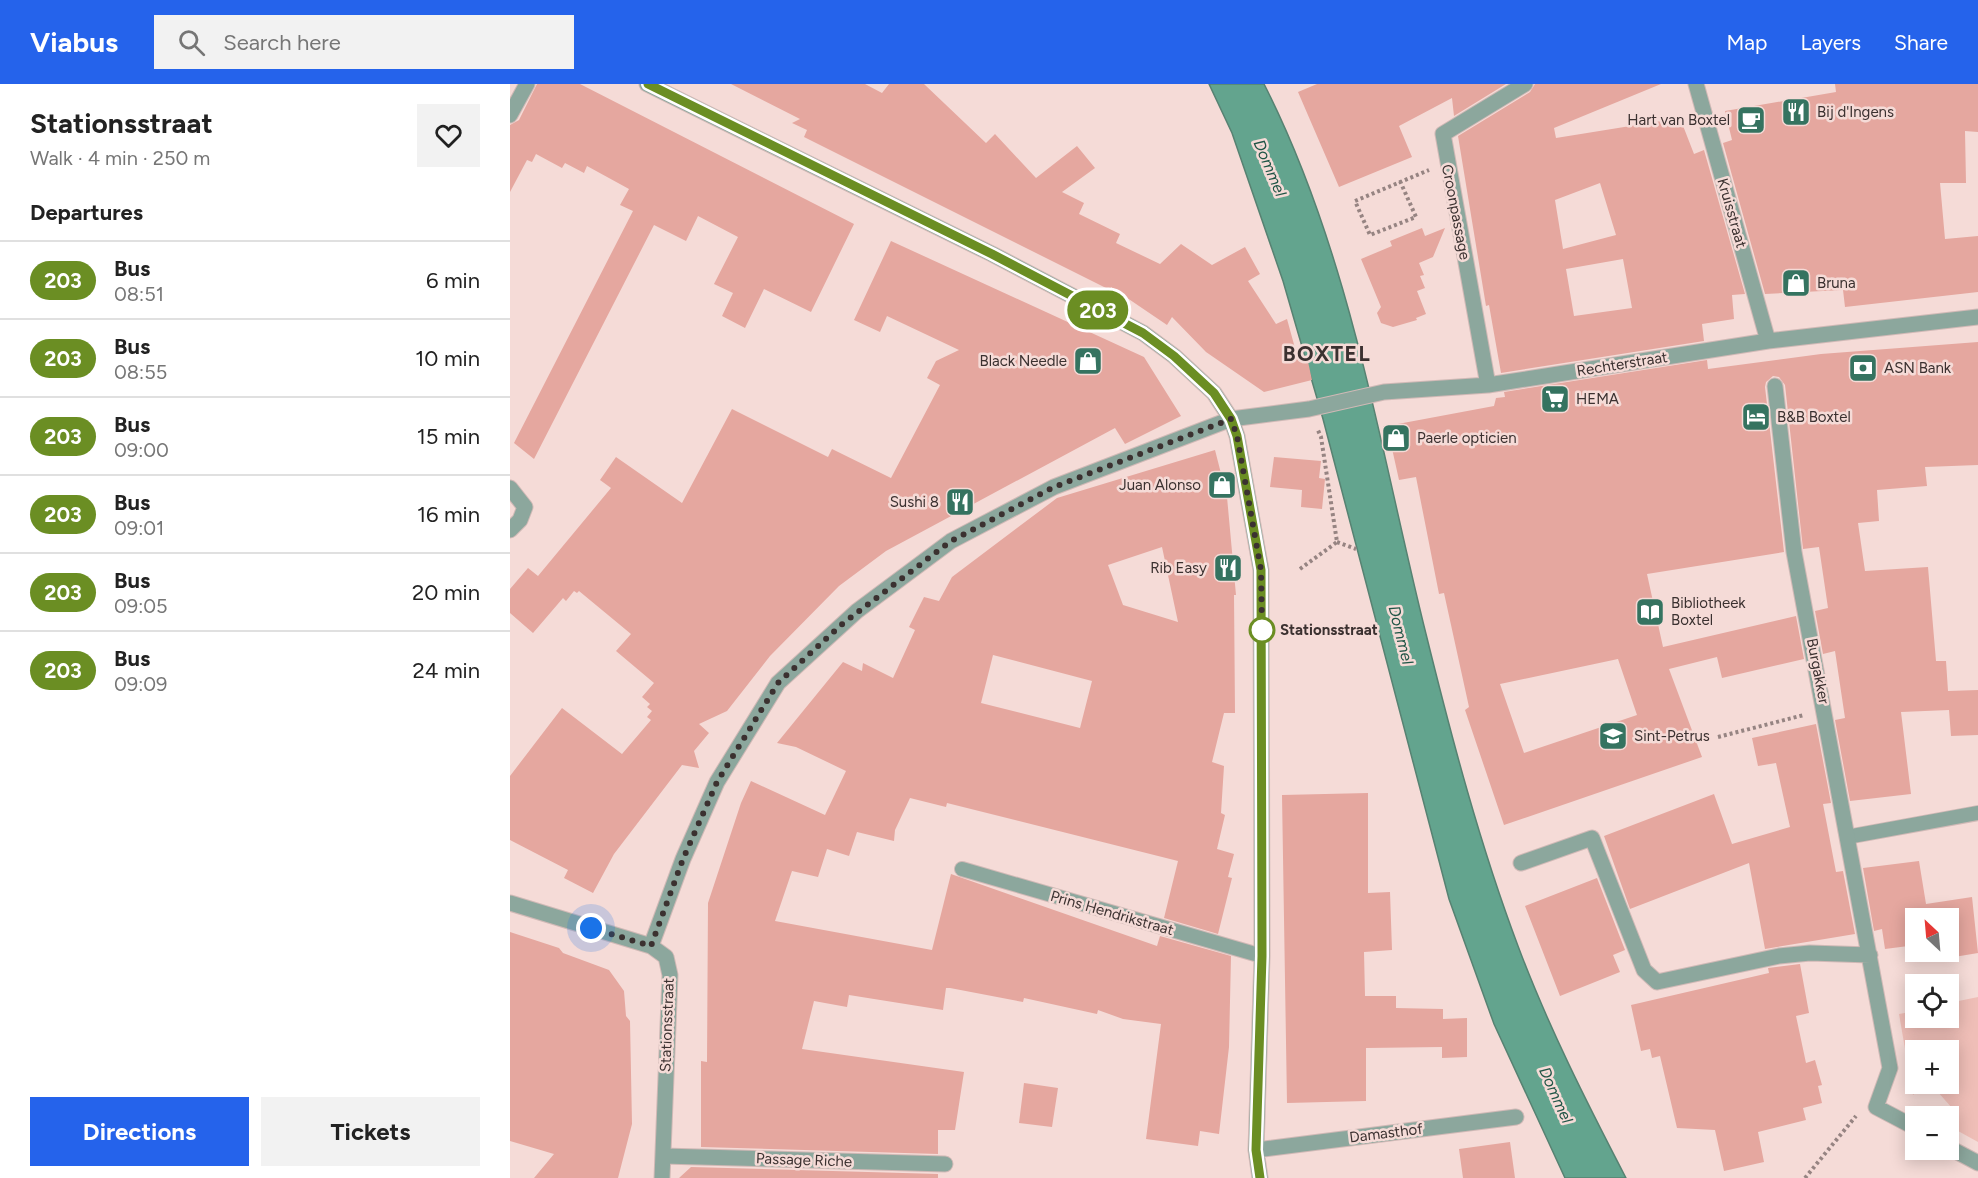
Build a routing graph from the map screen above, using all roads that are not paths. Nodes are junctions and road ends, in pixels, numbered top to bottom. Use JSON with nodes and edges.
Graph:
{"nodes":[{"id":1,"x":527,"y":84,"type":"edge"},
{"id":2,"x":647,"y":84,"type":"edge"},
{"id":3,"x":1526,"y":84,"type":"edge"},
{"id":4,"x":1696,"y":84,"type":"edge"},
{"id":5,"x":510,"y":115,"type":"edge"},
{"id":6,"x":1978,"y":317,"type":"edge"},
{"id":7,"x":1768,"y":341,"type":"junction"},
{"id":8,"x":1488,"y":385,"type":"junction"},
{"id":9,"x":1775,"y":386,"type":"dead end"},
{"id":10,"x":1231,"y":419,"type":"junction"},
{"id":11,"x":510,"y":488,"type":"edge"},
{"id":12,"x":510,"y":530,"type":"edge"},
{"id":13,"x":1978,"y":813,"type":"edge"},
{"id":14,"x":1847,"y":837,"type":"junction"},
{"id":15,"x":1521,"y":864,"type":"dead end"},
{"id":16,"x":962,"y":869,"type":"dead end"},
{"id":17,"x":510,"y":903,"type":"edge"},
{"id":18,"x":651,"y":946,"type":"junction"},
{"id":19,"x":1870,"y":955,"type":"junction"},
{"id":20,"x":1262,"y":956,"type":"junction"},
{"id":21,"x":1516,"y":1117,"type":"dead end"},
{"id":22,"x":1905,"y":1122,"type":"edge"},
{"id":23,"x":1256,"y":1150,"type":"junction"},
{"id":24,"x":1959,"y":1153,"type":"edge"},
{"id":25,"x":663,"y":1156,"type":"junction"},
{"id":26,"x":1978,"y":1163,"type":"edge"},
{"id":27,"x":945,"y":1164,"type":"dead end"},
{"id":28,"x":662,"y":1178,"type":"edge"},
{"id":29,"x":1260,"y":1178,"type":"edge"}],
"edges":[{"from":1,"to":5,"type":"street"},
{"from":2,"to":10,"type":"street"},
{"from":3,"to":8,"type":"street","name":"Croonpassage"},
{"from":4,"to":7,"type":"street","name":"Kruisstraat"},
{"from":6,"to":7,"type":"street","name":"Rechterstraat"},
{"from":7,"to":8,"type":"street","name":"Rechterstraat"},
{"from":8,"to":10,"type":"street","name":"Rechterstraat"},
{"from":9,"to":14,"type":"street","name":"Burgakker"},
{"from":10,"to":18,"type":"street"},
{"from":10,"to":20,"type":"street"},
{"from":11,"to":12,"type":"street"},
{"from":13,"to":14,"type":"lane"},
{"from":14,"to":19,"type":"street","name":"Burgakker"},
{"from":15,"to":19,"type":"street"},
{"from":16,"to":20,"type":"lane","name":"Prins Hendrikstraat"},
{"from":17,"to":18,"type":"street"},
{"from":18,"to":25,"type":"street","name":"Stationsstraat"},
{"from":19,"to":22,"type":"street","name":"Burgakker"},
{"from":20,"to":23,"type":"street"},
{"from":21,"to":23,"type":"street","name":"Damasthof"},
{"from":23,"to":29,"type":"street"},
{"from":24,"to":26,"type":"street"},
{"from":25,"to":27,"type":"street","name":"Passage Riche"},
{"from":25,"to":28,"type":"street","name":"Stationsstraat"}]}
